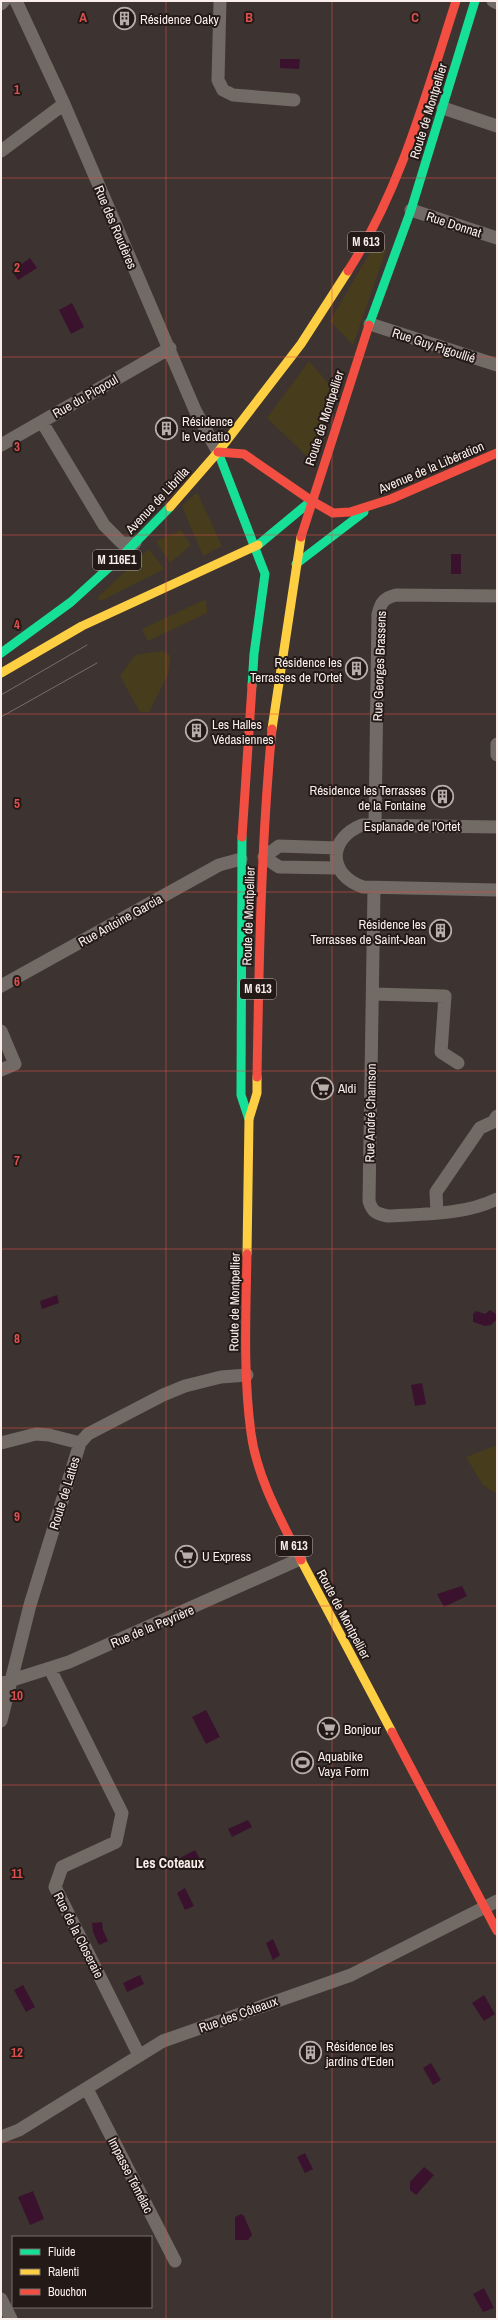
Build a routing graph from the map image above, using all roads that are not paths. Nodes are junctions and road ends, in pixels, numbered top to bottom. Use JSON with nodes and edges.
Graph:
{"nodes":[{"id":1,"x":4,"y":1,"type":"edge"},
{"id":2,"x":16,"y":1,"type":"edge"},
{"id":3,"x":220,"y":1,"type":"edge"},
{"id":4,"x":456,"y":1,"type":"edge"},
{"id":5,"x":475,"y":1,"type":"edge"},
{"id":6,"x":493,"y":1,"type":"edge"},
{"id":7,"x":497,"y":3,"type":"edge"},
{"id":8,"x":1,"y":4,"type":"edge"},
{"id":9,"x":294,"y":100,"type":"dead end"},
{"id":10,"x":64,"y":104,"type":"junction"},
{"id":11,"x":443,"y":108,"type":"junction"},
{"id":12,"x":497,"y":126,"type":"edge"},
{"id":13,"x":1,"y":151,"type":"edge"},
{"id":14,"x":412,"y":210,"type":"junction"},
{"id":15,"x":497,"y":238,"type":"edge"},
{"id":16,"x":370,"y":324,"type":"junction"},
{"id":17,"x":170,"y":348,"type":"junction"},
{"id":18,"x":497,"y":365,"type":"edge"},
{"id":19,"x":42,"y":422,"type":"junction"},
{"id":20,"x":1,"y":445,"type":"edge"},
{"id":21,"x":218,"y":452,"type":"junction"},
{"id":22,"x":497,"y":453,"type":"edge"},
{"id":23,"x":312,"y":501,"type":"junction"},
{"id":24,"x":375,"y":505,"type":"junction"},
{"id":25,"x":135,"y":542,"type":"junction"},
{"id":26,"x":255,"y":547,"type":"junction"},
{"id":27,"x":296,"y":564,"type":"junction"},
{"id":28,"x":497,"y":596,"type":"edge"},
{"id":29,"x":1,"y":653,"type":"edge"},
{"id":30,"x":1,"y":672,"type":"edge"},
{"id":31,"x":497,"y":744,"type":"edge"},
{"id":32,"x":497,"y":755,"type":"edge"},
{"id":33,"x":375,"y":824,"type":"junction"},
{"id":34,"x":497,"y":827,"type":"edge"},
{"id":35,"x":338,"y":848,"type":"junction"},
{"id":36,"x":252,"y":858,"type":"junction"},
{"id":37,"x":337,"y":868,"type":"junction"},
{"id":38,"x":374,"y":888,"type":"junction"},
{"id":39,"x":497,"y":890,"type":"edge"},
{"id":40,"x":1,"y":986,"type":"edge"},
{"id":41,"x":372,"y":994,"type":"junction"},
{"id":42,"x":1,"y":1031,"type":"edge"},
{"id":43,"x":458,"y":1063,"type":"dead end"},
{"id":44,"x":1,"y":1070,"type":"edge"},
{"id":45,"x":497,"y":1116,"type":"edge"},
{"id":46,"x":249,"y":1119,"type":"junction"},
{"id":47,"x":497,"y":1199,"type":"edge"},
{"id":48,"x":437,"y":1213,"type":"junction"},
{"id":49,"x":247,"y":1375,"type":"junction"},
{"id":50,"x":1,"y":1443,"type":"edge"},
{"id":51,"x":80,"y":1443,"type":"junction"},
{"id":52,"x":300,"y":1559,"type":"junction"},
{"id":53,"x":50,"y":1669,"type":"junction"},
{"id":54,"x":5,"y":1683,"type":"edge"},
{"id":55,"x":1,"y":1721,"type":"edge"},
{"id":56,"x":497,"y":1901,"type":"edge"},
{"id":57,"x":485,"y":1908,"type":"junction"},
{"id":58,"x":497,"y":1931,"type":"edge"},
{"id":59,"x":139,"y":2055,"type":"junction"},
{"id":60,"x":87,"y":2089,"type":"junction"},
{"id":61,"x":1,"y":2137,"type":"edge"},
{"id":62,"x":175,"y":2262,"type":"dead end"},
{"id":63,"x":1,"y":2299,"type":"edge"},
{"id":64,"x":12,"y":2319,"type":"edge"}],
"edges":[{"from":1,"to":8,"type":"street"},
{"from":2,"to":10,"type":"street","name":"Rue des Roudères"},
{"from":3,"to":9,"type":"street"},
{"from":4,"to":21,"type":"main road","name":"Route de Montpellier","number":"M 613"},
{"from":5,"to":11,"type":"main road","name":"Route de Montpellier","number":"M 613"},
{"from":6,"to":7,"type":"street"},
{"from":10,"to":13,"type":"street"},
{"from":10,"to":17,"type":"street","name":"Rue des Roudères"},
{"from":11,"to":12,"type":"street"},
{"from":11,"to":14,"type":"main road","name":"Route de Montpellier","number":"M 613"},
{"from":14,"to":15,"type":"street","name":"Rue Donnat"},
{"from":14,"to":16,"type":"main road","name":"Route de Montpellier","number":"M 613"},
{"from":16,"to":18,"type":"street","name":"Rue Guy Pigoullié"},
{"from":16,"to":23,"type":"main road","name":"Route de Montpellier","number":"M 613"},
{"from":17,"to":19,"type":"street","name":"Rue du Picpoul"},
{"from":17,"to":21,"type":"street","name":"Rue des Roudères"},
{"from":19,"to":20,"type":"street","name":"Rue du Picpoul"},
{"from":19,"to":25,"type":"street"},
{"from":21,"to":23,"type":"main road","name":"Avenue de la Libération"},
{"from":21,"to":25,"type":"main road","name":"Avenue de Librilla","number":"M 116E1"},
{"from":21,"to":26,"type":"main road","number":"M 613"},
{"from":22,"to":24,"type":"main road","name":"Avenue de la Libération"},
{"from":23,"to":24,"type":"main road","name":"Avenue de la Libération"},
{"from":23,"to":26,"type":"main road"},
{"from":23,"to":27,"type":"main road","name":"Route de Montpellier","number":"M 613"},
{"from":24,"to":27,"type":"main road","name":"Avenue de la Libération"},
{"from":25,"to":29,"type":"main road","name":"Avenue de Librilla","number":"M 116E1"},
{"from":26,"to":30,"type":"main road"},
{"from":26,"to":36,"type":"main road","name":"Route de Montpellier","number":"M 613"},
{"from":27,"to":36,"type":"main road","name":"Route de Montpellier","number":"M 613"},
{"from":28,"to":33,"type":"street","name":"Rue Georges Brassens"},
{"from":31,"to":32,"type":"street"},
{"from":33,"to":34,"type":"street","name":"Esplanade de l'Ortet"},
{"from":33,"to":35,"type":"street","name":"Esplanade de l'Ortet"},
{"from":35,"to":36,"type":"street"},
{"from":35,"to":37,"type":"street"},
{"from":36,"to":37,"type":"street"},
{"from":36,"to":40,"type":"street","name":"Rue Antoine Garcia"},
{"from":36,"to":46,"type":"main road","name":"Route de Montpellier","number":"M 613"},
{"from":36,"to":46,"type":"main road","name":"Route de Montpellier","number":"M 613"},
{"from":37,"to":38,"type":"street"},
{"from":38,"to":39,"type":"street"},
{"from":38,"to":41,"type":"street","name":"Rue André Chamson"},
{"from":41,"to":43,"type":"street"},
{"from":41,"to":48,"type":"street","name":"Rue André Chamson"},
{"from":42,"to":44,"type":"street"},
{"from":45,"to":48,"type":"street"},
{"from":46,"to":49,"type":"main road","name":"Route de Montpellier","number":"M 613"},
{"from":47,"to":48,"type":"street","name":"Rue André Chamson"},
{"from":49,"to":51,"type":"street","name":"Route de Lattes"},
{"from":49,"to":52,"type":"main road","name":"Route de Montpellier","number":"M 613"},
{"from":50,"to":51,"type":"street"},
{"from":51,"to":54,"type":"street","name":"Route de Lattes"},
{"from":52,"to":53,"type":"street","name":"Rue de la Peyrière"},
{"from":52,"to":57,"type":"main road","name":"Route de Montpellier","number":"M 613"},
{"from":53,"to":54,"type":"street","name":"Rue de la Peyrière"},
{"from":53,"to":59,"type":"street","name":"Rue de la Closeraie"},
{"from":54,"to":55,"type":"street","name":"Route de Lattes"},
{"from":56,"to":57,"type":"street","name":"Rue des Côteaux"},
{"from":57,"to":58,"type":"main road","name":"Route de Montpellier","number":"M 613"},
{"from":57,"to":59,"type":"street","name":"Rue des Côteaux"},
{"from":59,"to":60,"type":"street","name":"Rue des Côteaux"},
{"from":60,"to":61,"type":"street","name":"Rue des Côteaux"},
{"from":60,"to":62,"type":"street","name":"Impasse Témélac"},
{"from":63,"to":64,"type":"street"}]}
